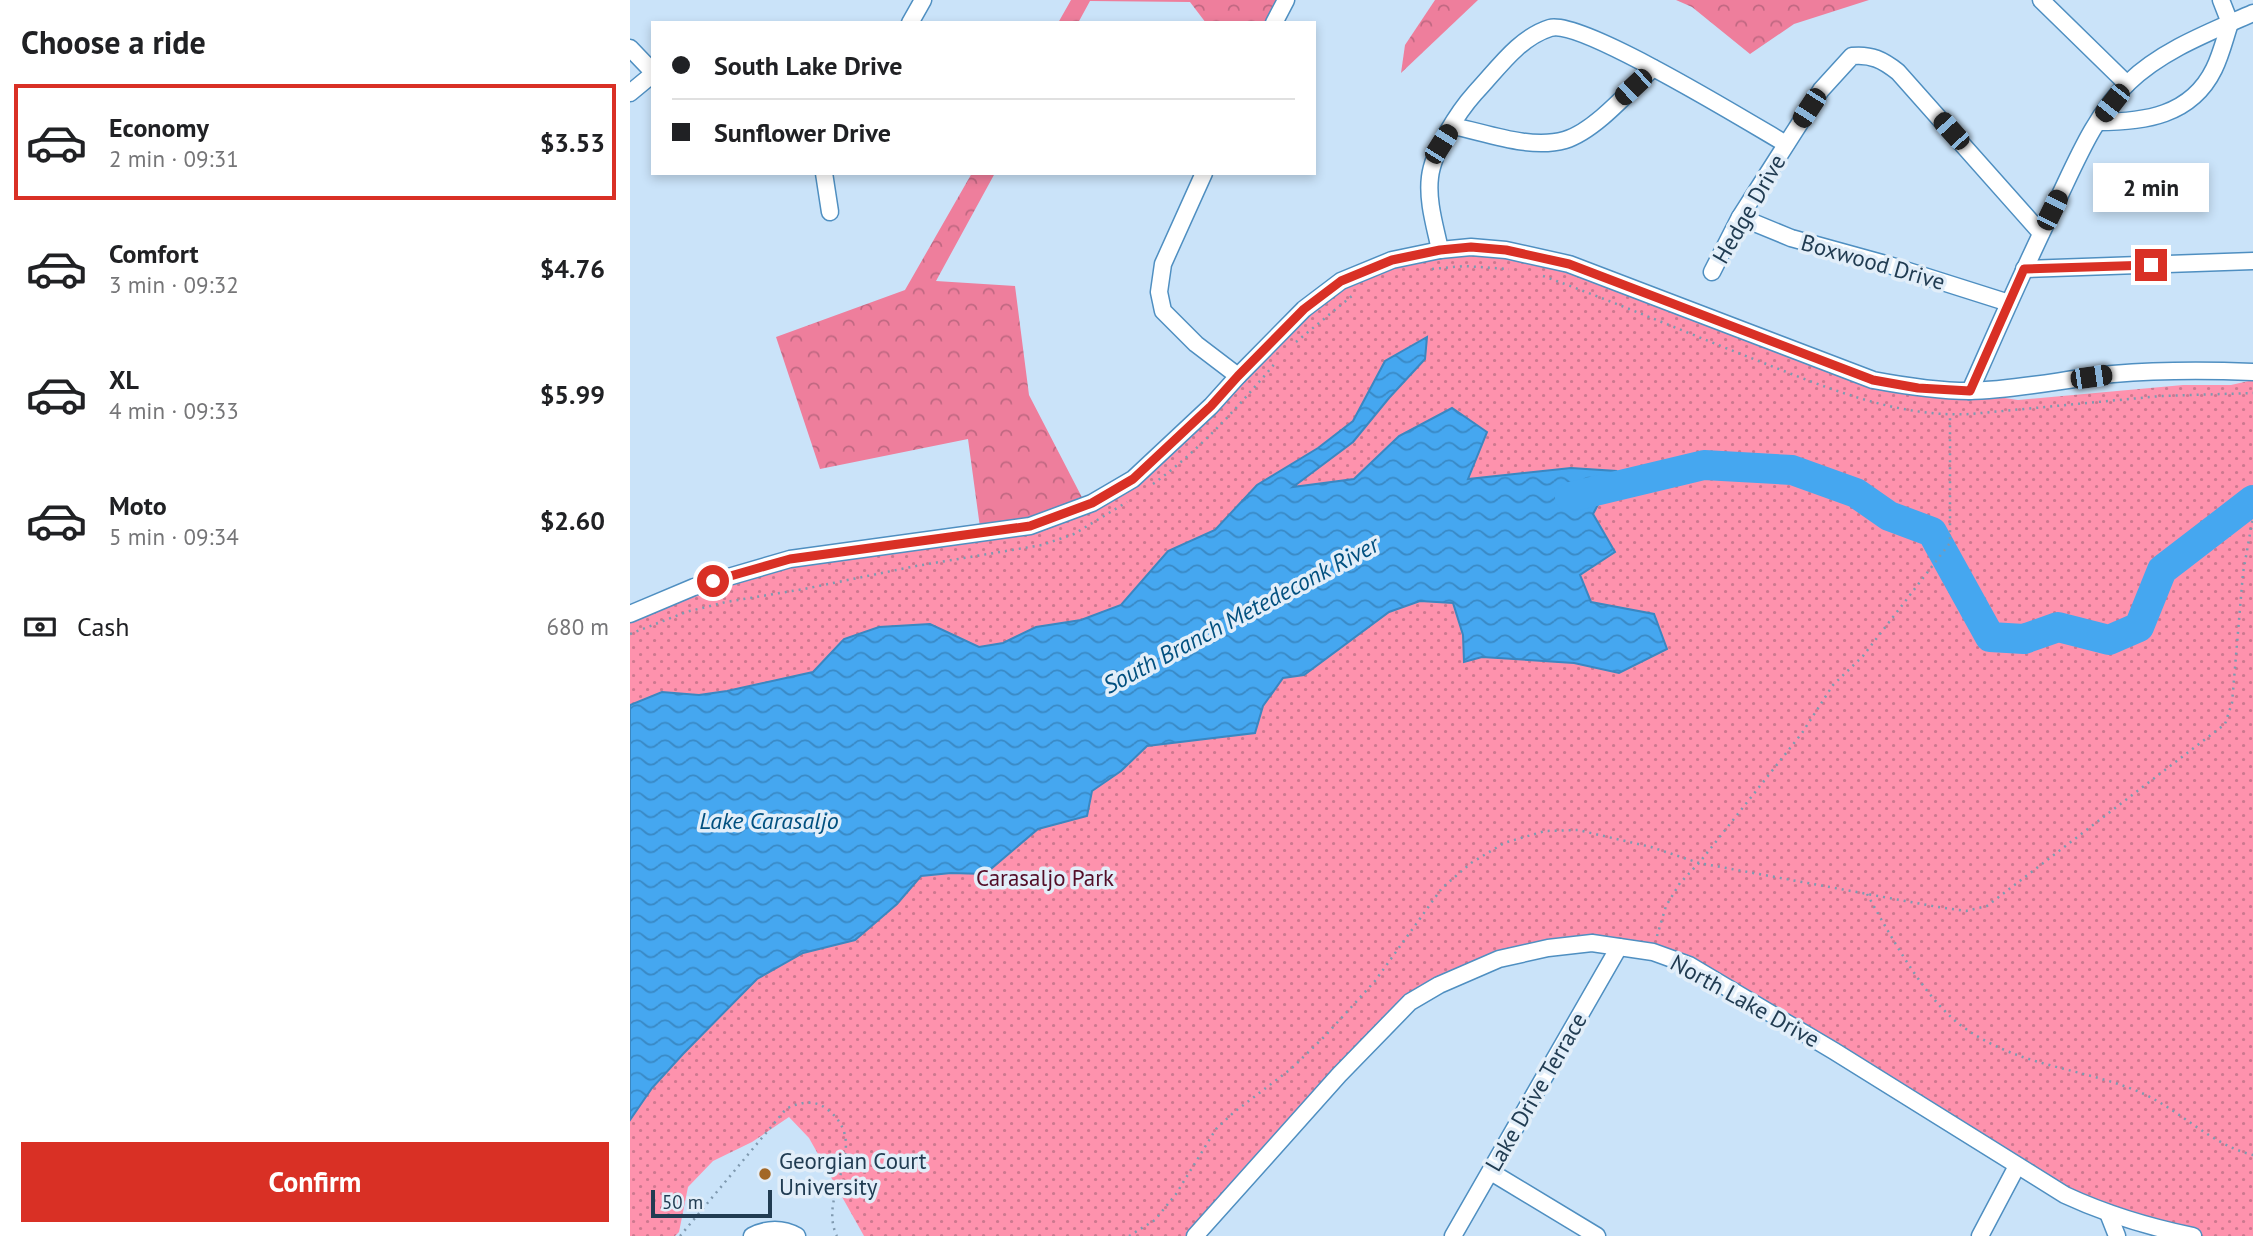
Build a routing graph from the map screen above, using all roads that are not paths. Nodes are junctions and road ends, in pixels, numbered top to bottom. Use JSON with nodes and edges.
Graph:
{"nodes":[{"id":1,"x":923,"y":0,"type":"edge"},
{"id":2,"x":1286,"y":0,"type":"edge"},
{"id":3,"x":2041,"y":0,"type":"edge"},
{"id":4,"x":2221,"y":0,"type":"edge"},
{"id":5,"x":2253,"y":13,"type":"edge"},
{"id":6,"x":910,"y":21,"type":"edge"},
{"id":7,"x":1275,"y":21,"type":"edge"},
{"id":8,"x":2230,"y":23,"type":"junction"},
{"id":9,"x":630,"y":48,"type":"edge"},
{"id":10,"x":1653,"y":68,"type":"junction"},
{"id":11,"x":651,"y":71,"type":"edge"},
{"id":12,"x":651,"y":75,"type":"edge"},
{"id":13,"x":2127,"y":84,"type":"junction"},
{"id":14,"x":630,"y":93,"type":"edge"},
{"id":15,"x":2098,"y":122,"type":"junction"},
{"id":16,"x":1453,"y":126,"type":"junction"},
{"id":17,"x":1786,"y":144,"type":"junction"},
{"id":18,"x":824,"y":175,"type":"edge"},
{"id":19,"x":1203,"y":175,"type":"edge"},
{"id":20,"x":830,"y":212,"type":"dead end"},
{"id":21,"x":1740,"y":217,"type":"junction"},
{"id":22,"x":2041,"y":233,"type":"junction"},
{"id":23,"x":1440,"y":250,"type":"junction"},
{"id":24,"x":2253,"y":261,"type":"edge"},
{"id":25,"x":2024,"y":269,"type":"junction"},
{"id":26,"x":1712,"y":272,"type":"dead end"},
{"id":27,"x":2009,"y":303,"type":"junction"},
{"id":28,"x":2253,"y":372,"type":"edge"},
{"id":29,"x":1238,"y":376,"type":"junction"},
{"id":30,"x":1970,"y":391,"type":"junction"},
{"id":31,"x":630,"y":614,"type":"edge"},
{"id":32,"x":1619,"y":947,"type":"junction"},
{"id":33,"x":2017,"y":1166,"type":"junction"},
{"id":34,"x":1491,"y":1172,"type":"junction"},
{"id":35,"x":2108,"y":1213,"type":"junction"},
{"id":36,"x":752,"y":1236,"type":"edge"},
{"id":37,"x":797,"y":1236,"type":"edge"},
{"id":38,"x":1195,"y":1236,"type":"edge"},
{"id":39,"x":1453,"y":1236,"type":"edge"},
{"id":40,"x":1597,"y":1236,"type":"edge"},
{"id":41,"x":1980,"y":1236,"type":"edge"},
{"id":42,"x":2117,"y":1236,"type":"edge"},
{"id":43,"x":2193,"y":1236,"type":"edge"}],
"edges":[{"from":1,"to":6,"type":"street"},
{"from":2,"to":7,"type":"street"},
{"from":3,"to":13,"type":"street"},
{"from":4,"to":8,"type":"street"},
{"from":5,"to":8,"type":"street"},
{"from":8,"to":13,"type":"street"},
{"from":8,"to":15,"type":"street"},
{"from":9,"to":11,"type":"street"},
{"from":10,"to":16,"type":"street"},
{"from":10,"to":16,"type":"street"},
{"from":10,"to":17,"type":"street"},
{"from":12,"to":14,"type":"street"},
{"from":13,"to":15,"type":"street"},
{"from":15,"to":22,"type":"street"},
{"from":16,"to":23,"type":"street"},
{"from":17,"to":21,"type":"street","name":"Hedge Drive"},
{"from":17,"to":22,"type":"street","name":"Hedge Drive"},
{"from":18,"to":20,"type":"street"},
{"from":19,"to":29,"type":"street"},
{"from":21,"to":26,"type":"street","name":"Hedge Drive"},
{"from":21,"to":27,"type":"street","name":"Boxwood Drive"},
{"from":22,"to":25,"type":"street"},
{"from":23,"to":29,"type":"street"},
{"from":23,"to":30,"type":"street"},
{"from":24,"to":25,"type":"street"},
{"from":25,"to":27,"type":"street"},
{"from":27,"to":30,"type":"street"},
{"from":28,"to":30,"type":"street"},
{"from":29,"to":31,"type":"street"},
{"from":32,"to":33,"type":"street","name":"North Lake Drive"},
{"from":32,"to":34,"type":"street","name":"Lake Drive Terrace"},
{"from":32,"to":38,"type":"street","name":"North Lake Drive"},
{"from":33,"to":35,"type":"street","name":"North Lake Drive"},
{"from":33,"to":41,"type":"street"},
{"from":34,"to":39,"type":"street","name":"Lake Drive Terrace"},
{"from":34,"to":40,"type":"street"},
{"from":35,"to":42,"type":"street"},
{"from":35,"to":43,"type":"street","name":"North Lake Drive"},
{"from":36,"to":37,"type":"street"}]}
